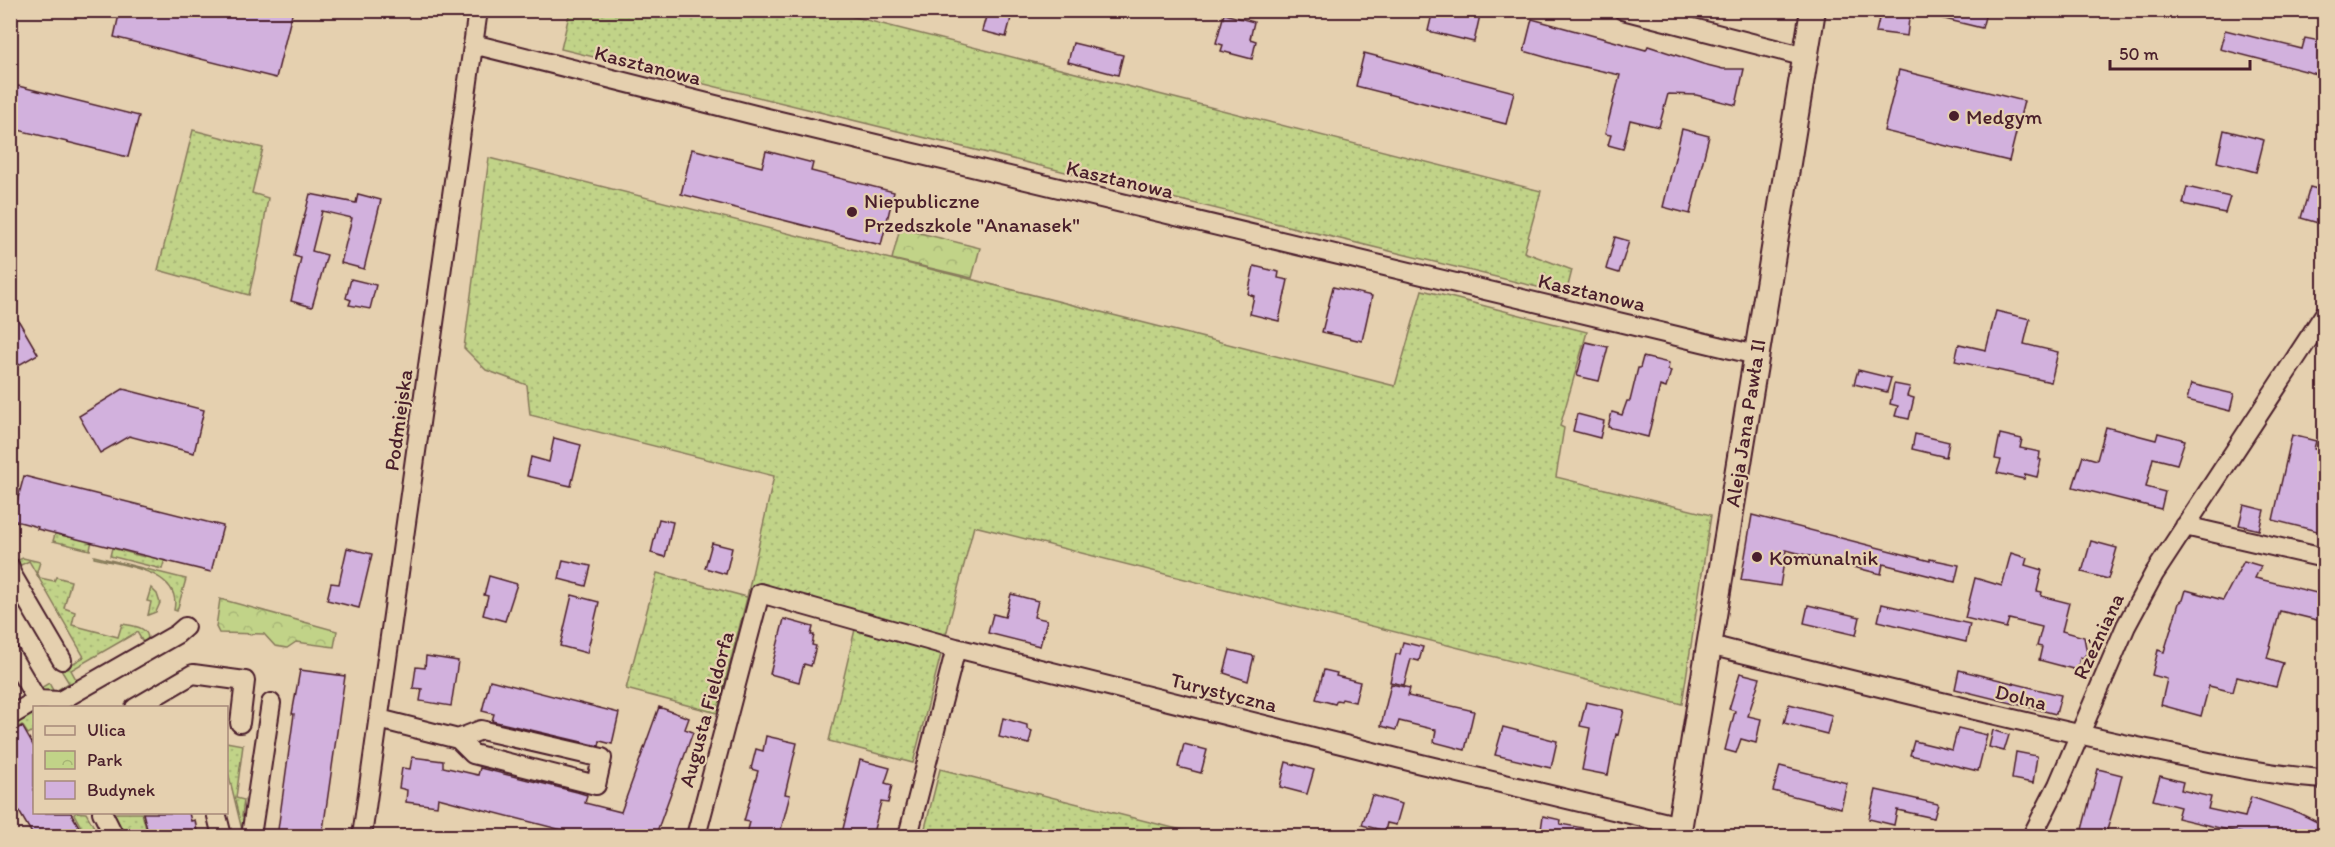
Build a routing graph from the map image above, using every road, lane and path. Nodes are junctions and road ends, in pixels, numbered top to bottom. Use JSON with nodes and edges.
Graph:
{"nodes":[{"id":1,"x":478,"y":10,"type":"edge"},
{"id":2,"x":1623,"y":10,"type":"edge"},
{"id":3,"x":1813,"y":10,"type":"edge"},
{"id":4,"x":473,"y":44,"type":"junction"},
{"id":5,"x":1806,"y":57,"type":"junction"},
{"id":6,"x":2325,"y":315,"type":"edge"},
{"id":7,"x":1756,"y":354,"type":"junction"},
{"id":8,"x":2186,"y":526,"type":"junction"},
{"id":9,"x":2325,"y":558,"type":"edge"},
{"id":10,"x":10,"y":567,"type":"edge"},
{"id":11,"x":11,"y":573,"type":"edge"},
{"id":12,"x":760,"y":593,"type":"joint"},
{"id":13,"x":185,"y":627,"type":"dead end"},
{"id":14,"x":1709,"y":645,"type":"junction"},
{"id":15,"x":956,"y":648,"type":"junction"},
{"id":16,"x":10,"y":654,"type":"edge"},
{"id":17,"x":62,"y":660,"type":"dead end"},
{"id":18,"x":37,"y":700,"type":"junction"},
{"id":19,"x":74,"y":701,"type":"edge"},
{"id":20,"x":271,"y":703,"type":"dead end"},
{"id":21,"x":138,"y":706,"type":"edge"},
{"id":22,"x":10,"y":716,"type":"edge"},
{"id":23,"x":379,"y":719,"type":"junction"},
{"id":24,"x":233,"y":722,"type":"edge"},
{"id":25,"x":267,"y":726,"type":"junction"},
{"id":26,"x":2078,"y":734,"type":"junction"},
{"id":27,"x":458,"y":738,"type":"junction"},
{"id":28,"x":2325,"y":779,"type":"edge"},
{"id":29,"x":102,"y":814,"type":"edge"},
{"id":30,"x":216,"y":814,"type":"edge"},
{"id":31,"x":1679,"y":831,"type":"edge"},
{"id":32,"x":114,"y":837,"type":"edge"},
{"id":33,"x":222,"y":837,"type":"edge"},
{"id":34,"x":251,"y":837,"type":"edge"},
{"id":35,"x":363,"y":837,"type":"edge"},
{"id":36,"x":696,"y":837,"type":"edge"},
{"id":37,"x":908,"y":837,"type":"edge"},
{"id":38,"x":2032,"y":837,"type":"edge"}],
"edges":[{"from":1,"to":4,"type":"street","name":"Podmiejska"},
{"from":2,"to":5,"type":"street"},
{"from":3,"to":5,"type":"street","name":"Aleja Jana Pawła II"},
{"from":4,"to":7,"type":"street","name":"Kasztanowa"},
{"from":4,"to":23,"type":"street","name":"Podmiejska"},
{"from":5,"to":7,"type":"street","name":"Aleja Jana Pawła II"},
{"from":6,"to":8,"type":"street","name":"Rzeźniana"},
{"from":7,"to":14,"type":"street","name":"Aleja Jana Pawła II"},
{"from":8,"to":9,"type":"street"},
{"from":8,"to":26,"type":"street","name":"Rzeźniana"},
{"from":10,"to":11,"type":"street"},
{"from":11,"to":17,"type":"street"},
{"from":12,"to":15,"type":"street","name":"Turystyczna"},
{"from":12,"to":36,"type":"street","name":"Augusta Fieldorfa"},
{"from":13,"to":19,"type":"street"},
{"from":14,"to":26,"type":"street","name":"Dolna"},
{"from":14,"to":31,"type":"street","name":"Aleja Jana Pawła II"},
{"from":15,"to":31,"type":"street","name":"Turystyczna"},
{"from":15,"to":37,"type":"street"},
{"from":16,"to":18,"type":"street"},
{"from":18,"to":19,"type":"street"},
{"from":18,"to":22,"type":"street"},
{"from":20,"to":25,"type":"street"},
{"from":21,"to":24,"type":"street"},
{"from":23,"to":27,"type":"street"},
{"from":23,"to":35,"type":"street","name":"Podmiejska"},
{"from":24,"to":25,"type":"street"},
{"from":25,"to":34,"type":"street"},
{"from":26,"to":28,"type":"street","name":"Dolna"},
{"from":26,"to":38,"type":"street","name":"Rzeźniana"},
{"from":27,"to":27,"type":"street"},
{"from":29,"to":32,"type":"street"},
{"from":30,"to":33,"type":"street"}]}
